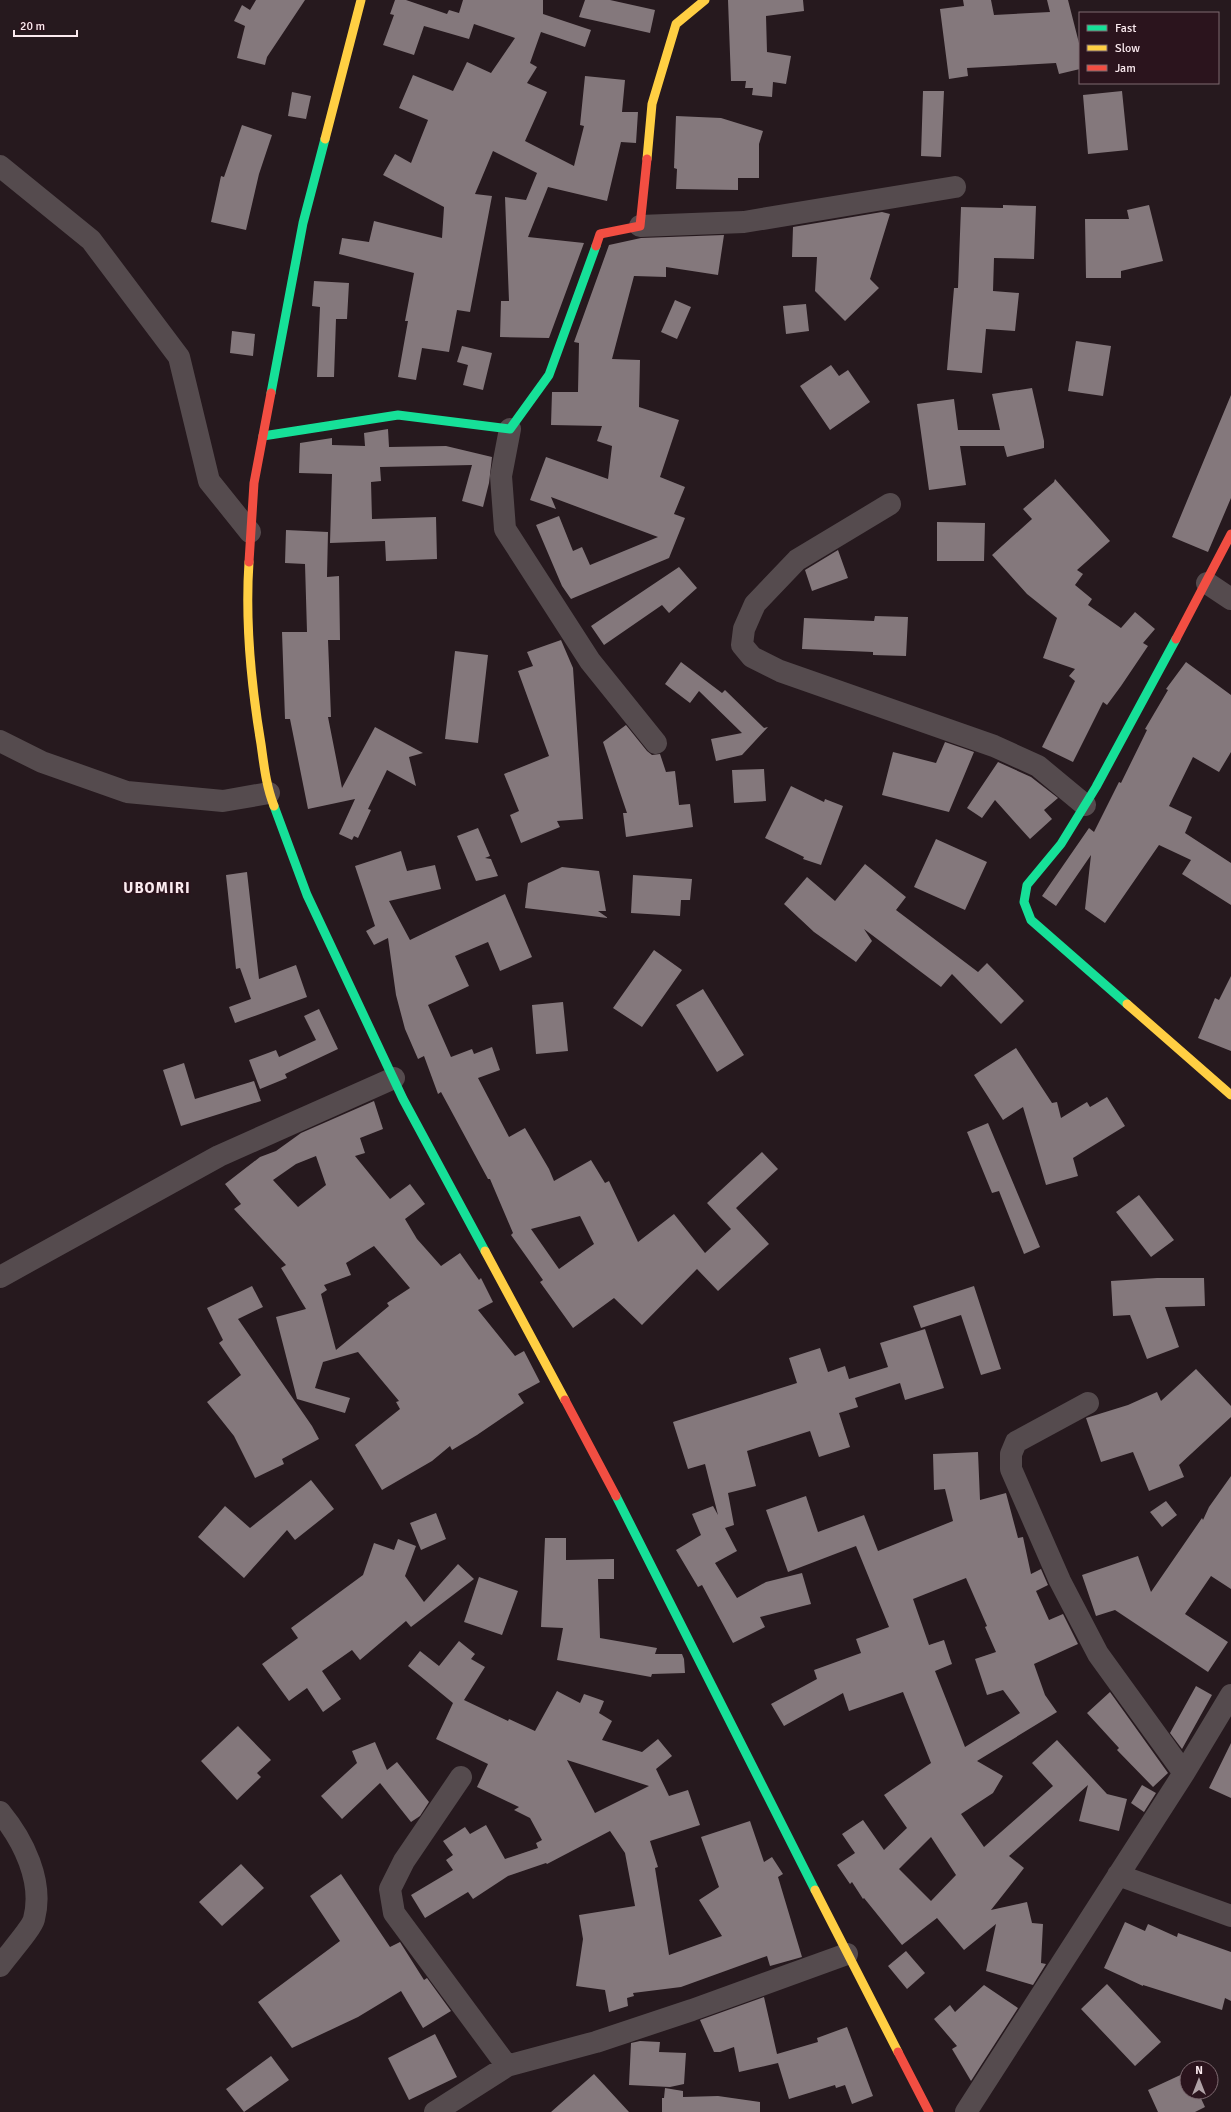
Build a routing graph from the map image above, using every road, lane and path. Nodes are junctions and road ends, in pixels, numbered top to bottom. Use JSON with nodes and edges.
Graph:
{"nodes":[{"id":1,"x":361,"y":0,"type":"edge"},
{"id":2,"x":705,"y":0,"type":"edge"},
{"id":3,"x":0,"y":166,"type":"edge"},
{"id":4,"x":956,"y":187,"type":"dead end"},
{"id":5,"x":640,"y":226,"type":"junction"},
{"id":6,"x":510,"y":429,"type":"junction"},
{"id":7,"x":263,"y":436,"type":"junction"},
{"id":8,"x":890,"y":504,"type":"dead end"},
{"id":9,"x":250,"y":532,"type":"junction"},
{"id":10,"x":1231,"y":534,"type":"edge"},
{"id":11,"x":1207,"y":583,"type":"junction"},
{"id":12,"x":1231,"y":599,"type":"edge"},
{"id":13,"x":0,"y":741,"type":"edge"},
{"id":14,"x":656,"y":743,"type":"dead end"},
{"id":15,"x":269,"y":793,"type":"junction"},
{"id":16,"x":1085,"y":805,"type":"junction"},
{"id":17,"x":394,"y":1078,"type":"junction"},
{"id":18,"x":1231,"y":1095,"type":"edge"},
{"id":19,"x":0,"y":1277,"type":"edge"},
{"id":20,"x":1088,"y":1403,"type":"dead end"},
{"id":21,"x":1231,"y":1696,"type":"edge"},
{"id":22,"x":1184,"y":1773,"type":"junction"},
{"id":23,"x":461,"y":1777,"type":"dead end"},
{"id":24,"x":0,"y":1812,"type":"edge"},
{"id":25,"x":1118,"y":1876,"type":"junction"},
{"id":26,"x":1231,"y":1916,"type":"edge"},
{"id":27,"x":847,"y":1954,"type":"junction"},
{"id":28,"x":0,"y":1966,"type":"edge"},
{"id":29,"x":507,"y":2066,"type":"junction"},
{"id":30,"x":435,"y":2112,"type":"edge"},
{"id":31,"x":929,"y":2112,"type":"edge"},
{"id":32,"x":966,"y":2112,"type":"edge"}],
"edges":[{"from":1,"to":7,"type":"street"},
{"from":2,"to":5,"type":"street"},
{"from":3,"to":9,"type":"street"},
{"from":4,"to":5,"type":"street"},
{"from":5,"to":6,"type":"street"},
{"from":6,"to":7,"type":"street"},
{"from":6,"to":14,"type":"street"},
{"from":7,"to":9,"type":"street"},
{"from":8,"to":16,"type":"street"},
{"from":9,"to":15,"type":"street"},
{"from":10,"to":11,"type":"street"},
{"from":11,"to":12,"type":"street"},
{"from":11,"to":16,"type":"street"},
{"from":13,"to":15,"type":"street"},
{"from":15,"to":17,"type":"street"},
{"from":16,"to":18,"type":"street"},
{"from":17,"to":19,"type":"street"},
{"from":17,"to":27,"type":"street"},
{"from":20,"to":22,"type":"street"},
{"from":21,"to":22,"type":"street"},
{"from":22,"to":25,"type":"street"},
{"from":23,"to":29,"type":"street"},
{"from":24,"to":28,"type":"street"},
{"from":25,"to":26,"type":"street"},
{"from":25,"to":32,"type":"street"},
{"from":27,"to":29,"type":"street"},
{"from":27,"to":31,"type":"street"},
{"from":29,"to":30,"type":"street"}]}
